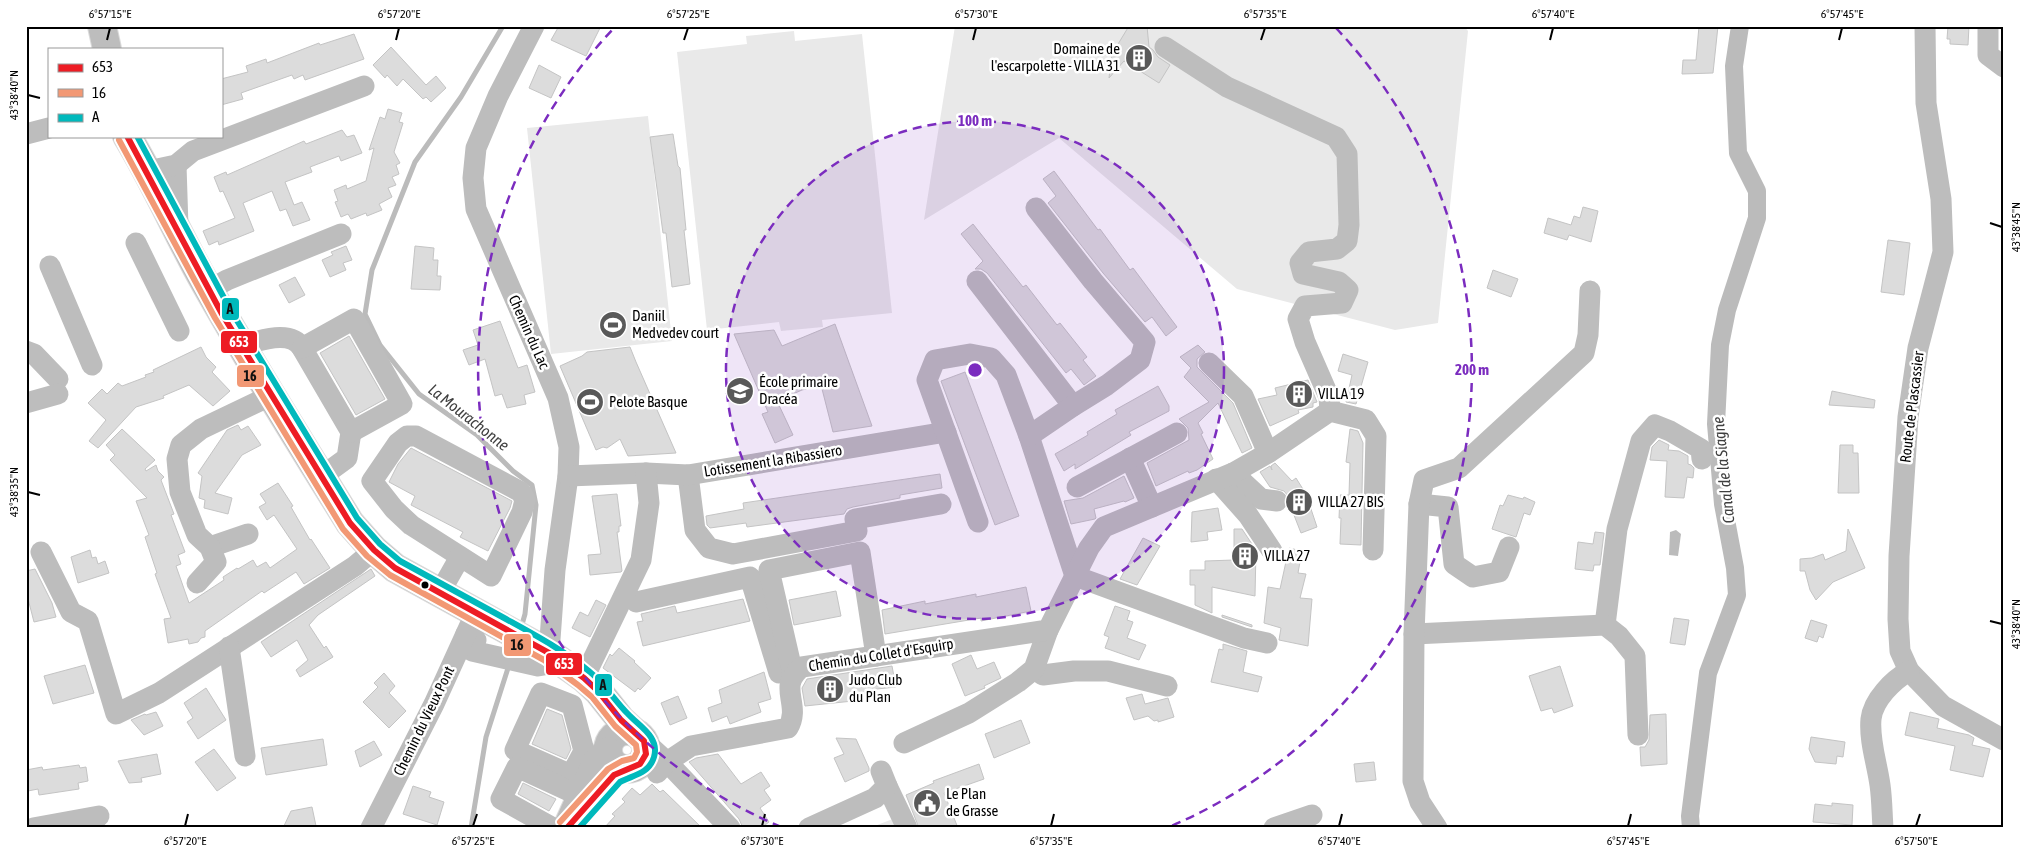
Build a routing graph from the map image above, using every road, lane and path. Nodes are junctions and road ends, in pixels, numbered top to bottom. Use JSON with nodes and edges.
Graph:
{"nodes":[{"id":1,"x":102,"y":26,"type":"edge"},
{"id":2,"x":534,"y":26,"type":"edge"},
{"id":3,"x":1925,"y":26,"type":"edge"},
{"id":4,"x":1988,"y":26,"type":"edge"},
{"id":5,"x":1166,"y":47,"type":"dead end"},
{"id":6,"x":107,"y":48,"type":"edge"},
{"id":7,"x":1996,"y":61,"type":"edge"},
{"id":8,"x":2004,"y":81,"type":"edge"},
{"id":9,"x":364,"y":86,"type":"dead end"},
{"id":10,"x":48,"y":128,"type":"edge"},
{"id":11,"x":26,"y":134,"type":"edge"},
{"id":12,"x":112,"y":138,"type":"edge"},
{"id":13,"x":128,"y":138,"type":"edge"},
{"id":14,"x":176,"y":165,"type":"junction"},
{"id":15,"x":148,"y":171,"type":"junction"},
{"id":16,"x":1036,"y":208,"type":"dead end"},
{"id":17,"x":176,"y":231,"type":"junction"},
{"id":18,"x":341,"y":234,"type":"dead end"},
{"id":19,"x":136,"y":243,"type":"dead end"},
{"id":20,"x":50,"y":266,"type":"dead end"},
{"id":21,"x":977,"y":281,"type":"dead end"},
{"id":22,"x":209,"y":290,"type":"junction"},
{"id":23,"x":1590,"y":291,"type":"dead end"},
{"id":24,"x":179,"y":331,"type":"dead end"},
{"id":25,"x":242,"y":345,"type":"junction"},
{"id":26,"x":302,"y":348,"type":"junction"},
{"id":27,"x":26,"y":351,"type":"edge"},
{"id":28,"x":1209,"y":363,"type":"dead end"},
{"id":29,"x":92,"y":365,"type":"dead end"},
{"id":30,"x":272,"y":395,"type":"junction"},
{"id":31,"x":26,"y":403,"type":"edge"},
{"id":32,"x":1073,"y":406,"type":"junction"},
{"id":33,"x":1330,"y":411,"type":"junction"},
{"id":34,"x":352,"y":432,"type":"junction"},
{"id":35,"x":946,"y":432,"type":"junction"},
{"id":36,"x":1177,"y":432,"type":"dead end"},
{"id":37,"x":1029,"y":436,"type":"junction"},
{"id":38,"x":1268,"y":452,"type":"junction"},
{"id":39,"x":1130,"y":458,"type":"junction"},
{"id":40,"x":1702,"y":459,"type":"dead end"},
{"id":41,"x":646,"y":473,"type":"junction"},
{"id":42,"x":688,"y":475,"type":"junction"},
{"id":43,"x":568,"y":476,"type":"junction"},
{"id":44,"x":1225,"y":476,"type":"junction"},
{"id":45,"x":321,"y":477,"type":"junction"},
{"id":46,"x":1077,"y":486,"type":"dead end"},
{"id":47,"x":1277,"y":501,"type":"dead end"},
{"id":48,"x":941,"y":504,"type":"dead end"},
{"id":49,"x":1419,"y":504,"type":"junction"},
{"id":50,"x":1152,"y":507,"type":"junction"},
{"id":51,"x":978,"y":522,"type":"dead end"},
{"id":52,"x":248,"y":534,"type":"dead end"},
{"id":53,"x":210,"y":547,"type":"junction"},
{"id":54,"x":1510,"y":547,"type":"dead end"},
{"id":55,"x":374,"y":550,"type":"junction"},
{"id":56,"x":1373,"y":550,"type":"dead end"},
{"id":57,"x":1272,"y":551,"type":"dead end"},
{"id":58,"x":41,"y":552,"type":"dead end"},
{"id":59,"x":460,"y":557,"type":"junction"},
{"id":60,"x":1075,"y":576,"type":"junction"},
{"id":61,"x":197,"y":583,"type":"dead end"},
{"id":62,"x":439,"y":594,"type":"junction"},
{"id":63,"x":636,"y":602,"type":"dead end"},
{"id":64,"x":477,"y":623,"type":"junction"},
{"id":65,"x":1605,"y":625,"type":"junction"},
{"id":66,"x":1048,"y":630,"type":"junction"},
{"id":67,"x":1414,"y":634,"type":"junction"},
{"id":68,"x":1267,"y":643,"type":"dead end"},
{"id":69,"x":229,"y":647,"type":"junction"},
{"id":70,"x":876,"y":656,"type":"junction"},
{"id":71,"x":546,"y":657,"type":"junction"},
{"id":72,"x":1034,"y":669,"type":"junction"},
{"id":73,"x":1909,"y":671,"type":"junction"},
{"id":74,"x":791,"y":679,"type":"junction"},
{"id":75,"x":591,"y":685,"type":"junction"},
{"id":76,"x":1167,"y":686,"type":"dead end"},
{"id":77,"x":1638,"y":734,"type":"dead end"},
{"id":78,"x":2004,"y":740,"type":"edge"},
{"id":79,"x":904,"y":743,"type":"dead end"},
{"id":80,"x":636,"y":754,"type":"junction"},
{"id":81,"x":245,"y":756,"type":"dead end"},
{"id":82,"x":579,"y":784,"type":"junction"},
{"id":83,"x":1312,"y":815,"type":"dead end"},
{"id":84,"x":99,"y":816,"type":"dead end"},
{"id":85,"x":68,"y":824,"type":"edge"},
{"id":86,"x":563,"y":827,"type":"edge"},
{"id":87,"x":32,"y":828,"type":"edge"},
{"id":88,"x":370,"y":828,"type":"edge"},
{"id":89,"x":714,"y":828,"type":"edge"},
{"id":90,"x":730,"y":828,"type":"edge"},
{"id":91,"x":809,"y":828,"type":"edge"},
{"id":92,"x":907,"y":828,"type":"edge"},
{"id":93,"x":1274,"y":828,"type":"edge"},
{"id":94,"x":1437,"y":828,"type":"edge"},
{"id":95,"x":1883,"y":828,"type":"edge"}],
"edges":[{"from":1,"to":6,"type":"main road"},
{"from":2,"to":43,"type":"street","name":"Chemin du Lac"},
{"from":3,"to":73,"type":"street","name":"Route de Plascassier"},
{"from":4,"to":7,"type":"street"},
{"from":5,"to":33,"type":"street"},
{"from":7,"to":8,"type":"street"},
{"from":9,"to":14,"type":"street"},
{"from":10,"to":11,"type":"street"},
{"from":12,"to":17,"type":"main road"},
{"from":13,"to":15,"type":"main road"},
{"from":14,"to":15,"type":"street"},
{"from":14,"to":17,"type":"street"},
{"from":15,"to":17,"type":"main road"},
{"from":16,"to":32,"type":"street"},
{"from":17,"to":22,"type":"main road"},
{"from":18,"to":22,"type":"street"},
{"from":19,"to":24,"type":"street"},
{"from":20,"to":29,"type":"street"},
{"from":21,"to":32,"type":"street"},
{"from":22,"to":25,"type":"main road"},
{"from":23,"to":49,"type":"street"},
{"from":25,"to":26,"type":"street"},
{"from":25,"to":30,"type":"main road"},
{"from":26,"to":34,"type":"street"},
{"from":26,"to":34,"type":"street"},
{"from":27,"to":31,"type":"street"},
{"from":28,"to":38,"type":"street"},
{"from":30,"to":45,"type":"main road"},
{"from":30,"to":53,"type":"street"},
{"from":32,"to":37,"type":"street"},
{"from":33,"to":38,"type":"street"},
{"from":33,"to":56,"type":"street"},
{"from":34,"to":45,"type":"street"},
{"from":35,"to":37,"type":"street"},
{"from":35,"to":42,"type":"street","name":"Lotissement la Ribassiero"},
{"from":35,"to":51,"type":"street"},
{"from":36,"to":39,"type":"street"},
{"from":37,"to":60,"type":"street"},
{"from":38,"to":44,"type":"street"},
{"from":39,"to":46,"type":"street"},
{"from":39,"to":50,"type":"street"},
{"from":40,"to":65,"type":"street"},
{"from":41,"to":42,"type":"street"},
{"from":41,"to":43,"type":"street"},
{"from":41,"to":75,"type":"street"},
{"from":42,"to":48,"type":"street","name":"Lotissement la Ribassiero"},
{"from":43,"to":71,"type":"street","name":"Chemin du Lac"},
{"from":44,"to":47,"type":"street"},
{"from":44,"to":50,"type":"street"},
{"from":44,"to":57,"type":"street"},
{"from":45,"to":55,"type":"main road"},
{"from":49,"to":54,"type":"street"},
{"from":49,"to":67,"type":"street"},
{"from":50,"to":60,"type":"street"},
{"from":52,"to":53,"type":"street"},
{"from":53,"to":61,"type":"street"},
{"from":55,"to":62,"type":"main road"},
{"from":55,"to":69,"type":"street"},
{"from":58,"to":69,"type":"street"},
{"from":59,"to":59,"type":"street"},
{"from":59,"to":62,"type":"street"},
{"from":60,"to":66,"type":"street"},
{"from":60,"to":68,"type":"street"},
{"from":62,"to":64,"type":"main road"},
{"from":63,"to":74,"type":"street"},
{"from":64,"to":71,"type":"main road"},
{"from":64,"to":71,"type":"street"},
{"from":64,"to":88,"type":"street","name":"Chemin du Vieux Pont"},
{"from":65,"to":67,"type":"street"},
{"from":65,"to":77,"type":"street"},
{"from":66,"to":70,"type":"street","name":"Chemin du Collet d'Esquirp"},
{"from":66,"to":72,"type":"street"},
{"from":67,"to":94,"type":"street"},
{"from":69,"to":81,"type":"street"},
{"from":70,"to":74,"type":"street","name":"Chemin du Collet d'Esquirp"},
{"from":70,"to":74,"type":"street"},
{"from":71,"to":75,"type":"main road"},
{"from":72,"to":76,"type":"street"},
{"from":72,"to":79,"type":"street"},
{"from":73,"to":78,"type":"street","name":"Route de Plascassier"},
{"from":73,"to":95,"type":"street"},
{"from":74,"to":80,"type":"street"},
{"from":75,"to":80,"type":"main road"},
{"from":80,"to":82,"type":"main road"},
{"from":80,"to":86,"type":"main road"},
{"from":80,"to":89,"type":"street"},
{"from":80,"to":90,"type":"street"},
{"from":82,"to":86,"type":"main road"},
{"from":82,"to":86,"type":"street"},
{"from":83,"to":93,"type":"street"},
{"from":84,"to":85,"type":"street"},
{"from":85,"to":87,"type":"street"},
{"from":91,"to":92,"type":"street"}]}
